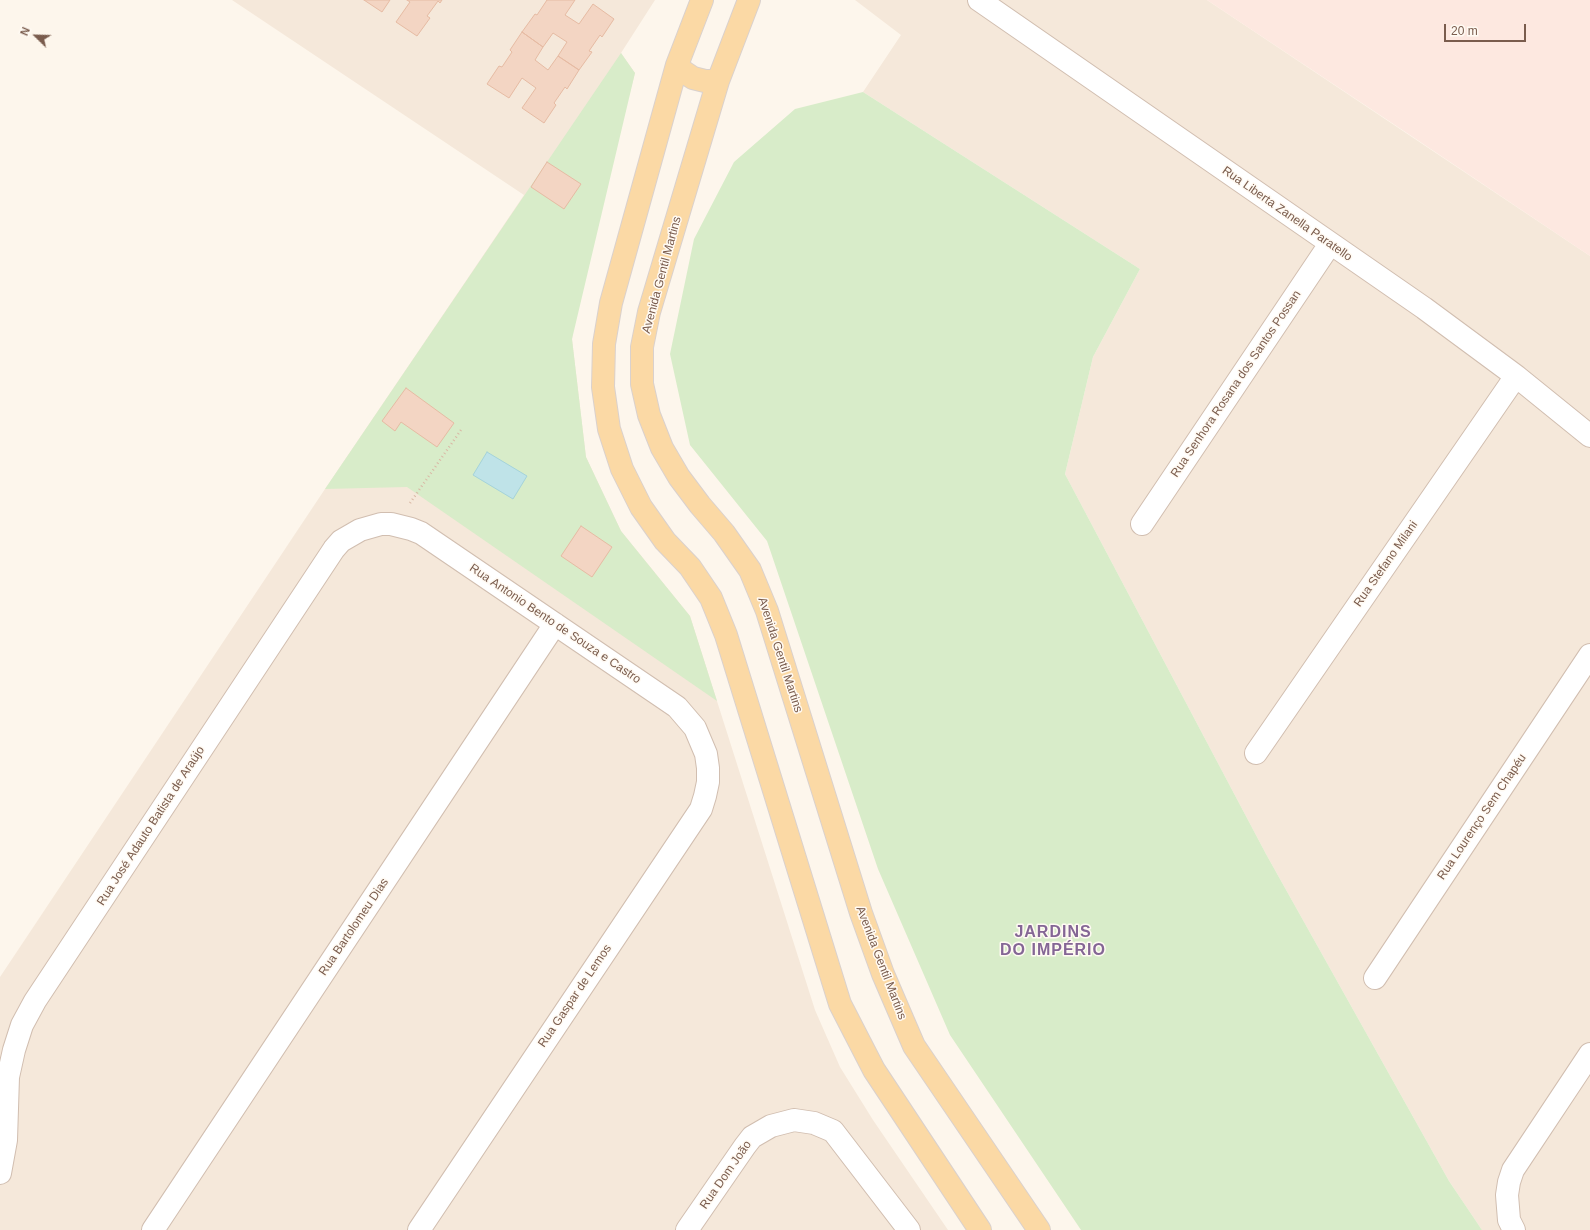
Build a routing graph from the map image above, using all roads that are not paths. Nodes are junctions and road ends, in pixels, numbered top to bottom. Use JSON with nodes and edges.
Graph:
{"nodes":[{"id":1,"x":702,"y":0,"type":"edge"},
{"id":2,"x":749,"y":0,"type":"edge"},
{"id":3,"x":979,"y":0,"type":"edge"},
{"id":4,"x":677,"y":65,"type":"junction"},
{"id":5,"x":718,"y":81,"type":"junction"},
{"id":6,"x":1330,"y":244,"type":"junction"},
{"id":7,"x":1516,"y":376,"type":"junction"},
{"id":8,"x":1590,"y":436,"type":"edge"},
{"id":9,"x":1142,"y":524,"type":"dead end"},
{"id":10,"x":388,"y":525,"type":"joint"},
{"id":11,"x":555,"y":624,"type":"junction"},
{"id":12,"x":1590,"y":655,"type":"edge"},
{"id":13,"x":1256,"y":753,"type":"dead end"},
{"id":14,"x":706,"y":754,"type":"joint"},
{"id":15,"x":1375,"y":978,"type":"dead end"},
{"id":16,"x":1590,"y":1054,"type":"edge"},
{"id":17,"x":0,"y":1173,"type":"edge"},
{"id":18,"x":153,"y":1230,"type":"edge"},
{"id":19,"x":419,"y":1230,"type":"edge"},
{"id":20,"x":687,"y":1230,"type":"edge"},
{"id":21,"x":909,"y":1230,"type":"edge"},
{"id":22,"x":980,"y":1230,"type":"edge"},
{"id":23,"x":1039,"y":1230,"type":"edge"},
{"id":24,"x":1514,"y":1230,"type":"edge"}],
"edges":[{"from":1,"to":4,"type":"main road"},
{"from":2,"to":5,"type":"main road","name":"Avenida Gentil Martins"},
{"from":3,"to":6,"type":"street","name":"Rua Liberta Zanella Paratello"},
{"from":4,"to":5,"type":"main road"},
{"from":4,"to":22,"type":"main road"},
{"from":5,"to":23,"type":"main road","name":"Avenida Gentil Martins"},
{"from":6,"to":7,"type":"street","name":"Rua Liberta Zanella Paratello"},
{"from":6,"to":9,"type":"street","name":"Rua Senhora Rosana dos Santos Possan"},
{"from":7,"to":8,"type":"street","name":"Rua Liberta Zanella Paratello"},
{"from":7,"to":13,"type":"street","name":"Rua Stefano Milani"},
{"from":10,"to":11,"type":"street","name":"Rua Antonio Bento de Souza e Castro"},
{"from":10,"to":17,"type":"street","name":"Rua José Adauto Batista de Araújo"},
{"from":11,"to":14,"type":"street","name":"Rua Antonio Bento de Souza e Castro"},
{"from":11,"to":18,"type":"street","name":"Rua Bartolomeu Dias"},
{"from":12,"to":15,"type":"street","name":"Rua Lourenço Sem Chapéu"},
{"from":14,"to":19,"type":"street","name":"Rua Gaspar de Lemos"},
{"from":16,"to":24,"type":"street"},
{"from":20,"to":21,"type":"street","name":"Rua Dom João"}]}
